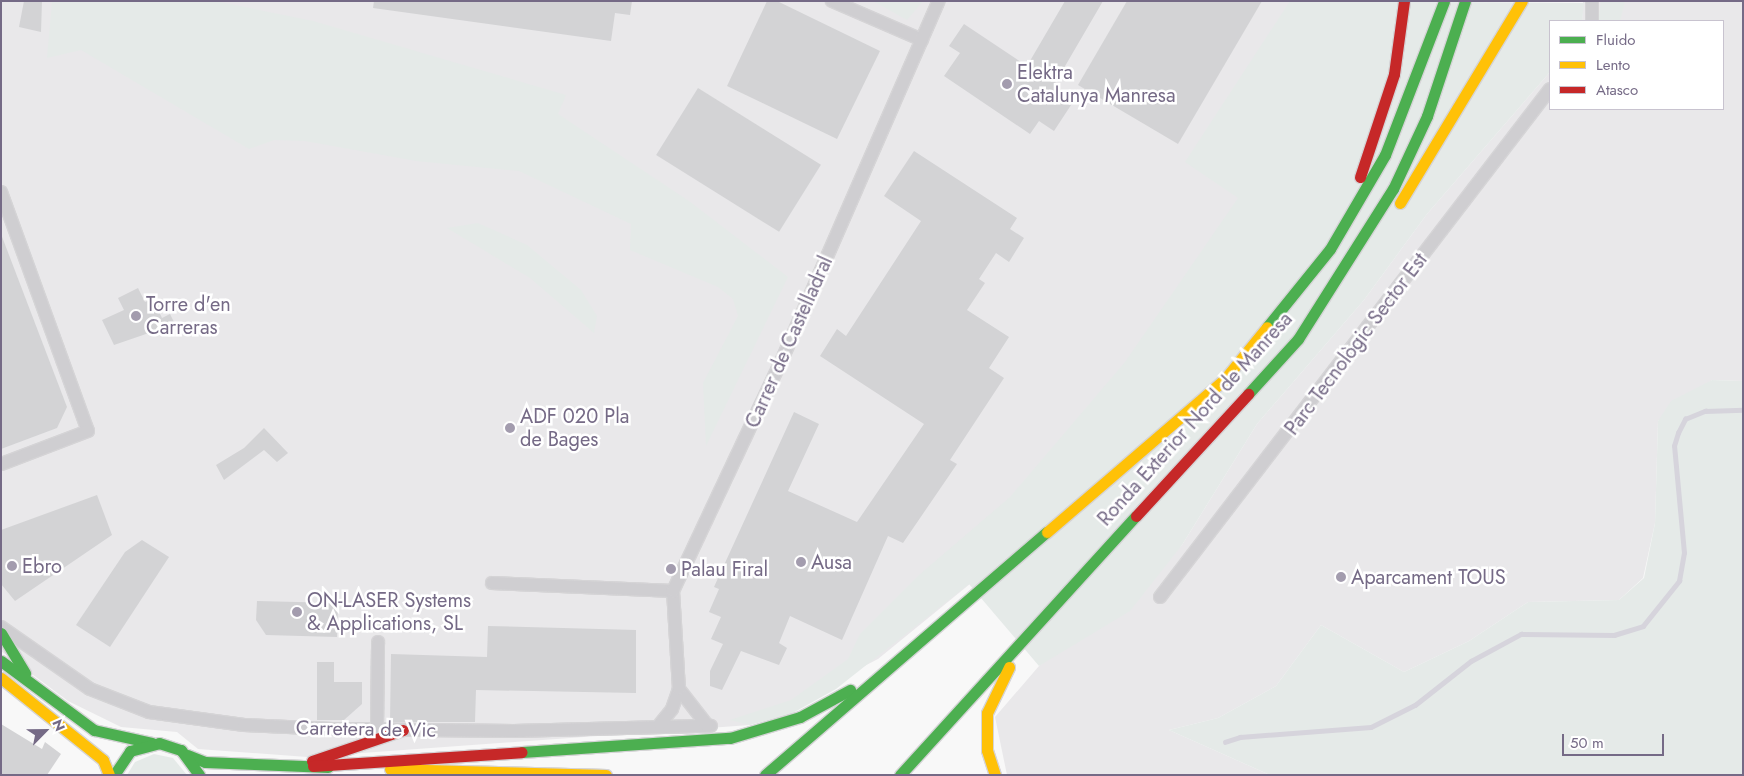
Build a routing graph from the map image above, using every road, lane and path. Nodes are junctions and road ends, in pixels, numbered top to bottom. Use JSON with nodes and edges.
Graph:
{"nodes":[{"id":1,"x":832,"y":1,"type":"edge"},
{"id":2,"x":939,"y":1,"type":"edge"},
{"id":3,"x":1404,"y":1,"type":"edge"},
{"id":4,"x":1444,"y":1,"type":"edge"},
{"id":5,"x":1465,"y":1,"type":"edge"},
{"id":6,"x":1522,"y":1,"type":"edge"},
{"id":7,"x":1592,"y":1,"type":"edge"},
{"id":8,"x":1592,"y":20,"type":"edge"},
{"id":9,"x":922,"y":40,"type":"junction"},
{"id":10,"x":1549,"y":90,"type":"edge"},
{"id":11,"x":1,"y":192,"type":"edge"},
{"id":12,"x":1393,"y":215,"type":"dead end"},
{"id":13,"x":1330,"y":249,"type":"junction"},
{"id":14,"x":1340,"y":297,"type":"dead end"},
{"id":15,"x":1298,"y":339,"type":"junction"},
{"id":16,"x":1,"y":464,"type":"edge"},
{"id":17,"x":1085,"y":568,"type":"junction"},
{"id":18,"x":492,"y":583,"type":"dead end"},
{"id":19,"x":673,"y":591,"type":"junction"},
{"id":20,"x":1160,"y":598,"type":"dead end"},
{"id":21,"x":1,"y":627,"type":"edge"},
{"id":22,"x":1,"y":633,"type":"edge"},
{"id":23,"x":378,"y":642,"type":"dead end"},
{"id":24,"x":1,"y":661,"type":"edge"},
{"id":25,"x":889,"y":667,"type":"junction"},
{"id":26,"x":1,"y":678,"type":"edge"},
{"id":27,"x":35,"y":685,"type":"junction"},
{"id":28,"x":679,"y":688,"type":"junction"},
{"id":29,"x":660,"y":724,"type":"junction"},
{"id":30,"x":707,"y":725,"type":"junction"},
{"id":31,"x":377,"y":729,"type":"junction"},
{"id":32,"x":403,"y":730,"type":"junction"},
{"id":33,"x":755,"y":733,"type":"junction"},
{"id":34,"x":152,"y":743,"type":"junction"},
{"id":35,"x":187,"y":755,"type":"junction"},
{"id":36,"x":299,"y":766,"type":"junction"},
{"id":37,"x":313,"y":766,"type":"junction"},
{"id":38,"x":109,"y":775,"type":"edge"},
{"id":39,"x":114,"y":775,"type":"edge"},
{"id":40,"x":199,"y":775,"type":"edge"},
{"id":41,"x":606,"y":775,"type":"edge"},
{"id":42,"x":765,"y":775,"type":"edge"},
{"id":43,"x":901,"y":775,"type":"edge"},
{"id":44,"x":995,"y":775,"type":"edge"}],
"edges":[{"from":1,"to":9,"type":"street"},
{"from":2,"to":9,"type":"street","name":"Carrer de Castelladral"},
{"from":3,"to":13,"type":"main road"},
{"from":4,"to":13,"type":"main road","name":"Ronda Exterior Nord de Manresa"},
{"from":5,"to":15,"type":"main road","name":"Ronda Exterior Nord de Manresa"},
{"from":6,"to":12,"type":"main road"},
{"from":7,"to":8,"type":"street"},
{"from":9,"to":19,"type":"street","name":"Carrer de Castelladral"},
{"from":10,"to":20,"type":"street","name":"Parc Tecnològic Sector Est"},
{"from":11,"to":16,"type":"street"},
{"from":13,"to":25,"type":"main road","name":"Ronda Exterior Nord de Manresa"},
{"from":14,"to":15,"type":"main road"},
{"from":15,"to":17,"type":"main road","name":"Ronda Exterior Nord de Manresa"},
{"from":17,"to":43,"type":"main road","name":"Ronda Exterior Nord de Manresa"},
{"from":17,"to":44,"type":"main road"},
{"from":18,"to":19,"type":"street"},
{"from":19,"to":28,"type":"street","name":"Carrer de Castelladral"},
{"from":21,"to":31,"type":"street","name":"Carretera de Vic"},
{"from":22,"to":27,"type":"main road"},
{"from":23,"to":31,"type":"street"},
{"from":24,"to":27,"type":"main road"},
{"from":25,"to":33,"type":"main road"},
{"from":25,"to":42,"type":"main road"},
{"from":26,"to":38,"type":"main road"},
{"from":27,"to":34,"type":"main road"},
{"from":28,"to":29,"type":"street","name":"Carrer de Castelladral"},
{"from":28,"to":30,"type":"street"},
{"from":29,"to":30,"type":"street","name":"Carretera de Vic"},
{"from":29,"to":32,"type":"street","name":"Carretera de Vic"},
{"from":30,"to":33,"type":"street","name":"Carretera de Vic"},
{"from":31,"to":32,"type":"street","name":"Carretera de Vic"},
{"from":32,"to":36,"type":"main road"},
{"from":33,"to":37,"type":"main road"},
{"from":34,"to":35,"type":"main road"},
{"from":34,"to":39,"type":"main road"},
{"from":35,"to":36,"type":"main road"},
{"from":35,"to":40,"type":"main road"},
{"from":36,"to":37,"type":"main road"},
{"from":37,"to":41,"type":"main road"}]}
